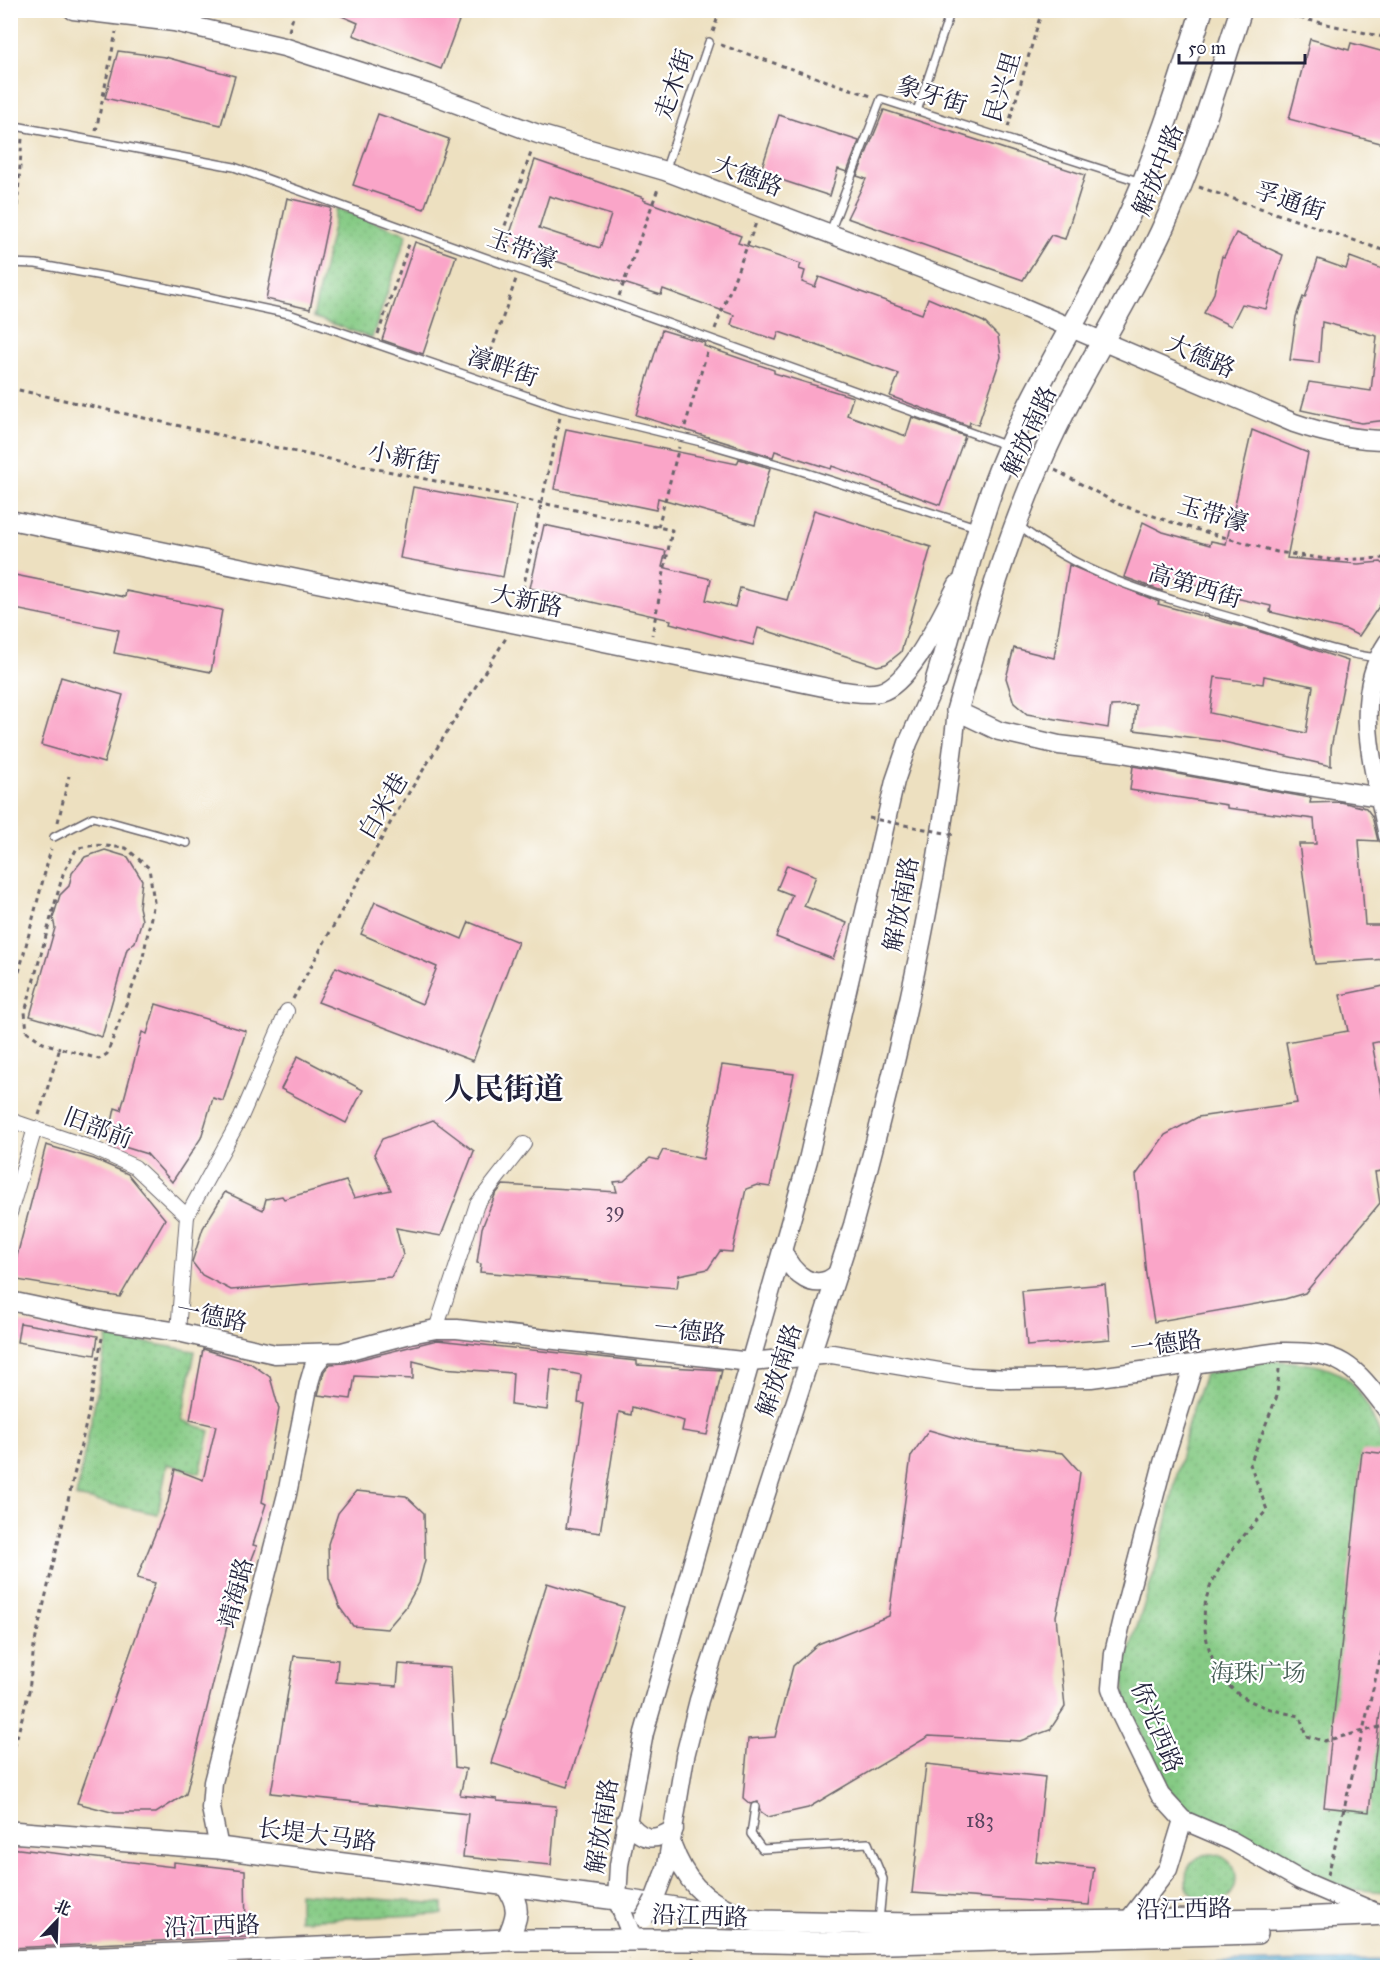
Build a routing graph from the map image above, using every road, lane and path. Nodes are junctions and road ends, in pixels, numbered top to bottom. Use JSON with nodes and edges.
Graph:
{"nodes":[{"id":1,"x":73,"y":10,"type":"edge"},
{"id":2,"x":720,"y":10,"type":"edge"},
{"id":3,"x":951,"y":10,"type":"edge"},
{"id":4,"x":1042,"y":10,"type":"edge"},
{"id":5,"x":1202,"y":10,"type":"edge"},
{"id":6,"x":1241,"y":10,"type":"edge"},
{"id":7,"x":1265,"y":10,"type":"edge"},
{"id":8,"x":119,"y":15,"type":"junction"},
{"id":9,"x":1388,"y":38,"type":"edge"},
{"id":10,"x":709,"y":42,"type":"junction"},
{"id":11,"x":881,"y":99,"type":"junction"},
{"id":12,"x":917,"y":111,"type":"junction"},
{"id":13,"x":10,"y":126,"type":"edge"},
{"id":14,"x":23,"y":127,"type":"junction"},
{"id":15,"x":538,"y":134,"type":"junction"},
{"id":16,"x":1004,"y":138,"type":"junction"},
{"id":17,"x":95,"y":139,"type":"junction"},
{"id":18,"x":665,"y":171,"type":"junction"},
{"id":19,"x":1183,"y":182,"type":"junction"},
{"id":20,"x":1143,"y":183,"type":"junction"},
{"id":21,"x":762,"y":208,"type":"junction"},
{"id":22,"x":413,"y":231,"type":"junction"},
{"id":23,"x":830,"y":233,"type":"junction"},
{"id":24,"x":1388,"y":252,"type":"edge"},
{"id":25,"x":493,"y":259,"type":"junction"},
{"id":26,"x":12,"y":263,"type":"edge"},
{"id":27,"x":519,"y":269,"type":"junction"},
{"id":28,"x":616,"y":303,"type":"junction"},
{"id":29,"x":1070,"y":326,"type":"junction"},
{"id":30,"x":711,"y":338,"type":"junction"},
{"id":31,"x":1102,"y":339,"type":"junction"},
{"id":32,"x":374,"y":344,"type":"junction"},
{"id":33,"x":481,"y":381,"type":"junction"},
{"id":34,"x":10,"y":388,"type":"edge"},
{"id":35,"x":562,"y":408,"type":"junction"},
{"id":36,"x":681,"y":437,"type":"junction"},
{"id":37,"x":1388,"y":440,"type":"edge"},
{"id":38,"x":1010,"y":447,"type":"junction"},
{"id":39,"x":1040,"y":462,"type":"junction"},
{"id":40,"x":540,"y":502,"type":"junction"},
{"id":41,"x":10,"y":520,"type":"edge"},
{"id":42,"x":1015,"y":523,"type":"junction"},
{"id":43,"x":658,"y":527,"type":"junction"},
{"id":44,"x":979,"y":527,"type":"junction"},
{"id":45,"x":1388,"y":558,"type":"edge"},
{"id":46,"x":969,"y":564,"type":"junction"},
{"id":47,"x":515,"y":623,"type":"junction"},
{"id":48,"x":1388,"y":642,"type":"edge"},
{"id":49,"x":649,"y":651,"type":"junction"},
{"id":50,"x":1382,"y":658,"type":"edge"},
{"id":51,"x":936,"y":681,"type":"joint"},
{"id":52,"x":957,"y":711,"type":"junction"},
{"id":53,"x":69,"y":776,"type":"dead end"},
{"id":54,"x":1380,"y":796,"type":"junction"},
{"id":55,"x":869,"y":818,"type":"dead end"},
{"id":56,"x":955,"y":835,"type":"dead end"},
{"id":57,"x":1388,"y":836,"type":"edge"},
{"id":58,"x":54,"y":837,"type":"junction"},
{"id":59,"x":187,"y":843,"type":"dead end"},
{"id":60,"x":10,"y":1007,"type":"edge"},
{"id":61,"x":287,"y":1011,"type":"joint"},
{"id":62,"x":60,"y":1048,"type":"junction"},
{"id":63,"x":10,"y":1120,"type":"edge"},
{"id":64,"x":35,"y":1128,"type":"junction"},
{"id":65,"x":524,"y":1144,"type":"dead end"},
{"id":66,"x":10,"y":1213,"type":"edge"},
{"id":67,"x":187,"y":1216,"type":"junction"},
{"id":68,"x":782,"y":1250,"type":"junction"},
{"id":69,"x":838,"y":1273,"type":"junction"},
{"id":70,"x":10,"y":1301,"type":"edge"},
{"id":71,"x":105,"y":1321,"type":"junction"},
{"id":72,"x":436,"y":1329,"type":"junction"},
{"id":73,"x":178,"y":1332,"type":"junction"},
{"id":74,"x":1280,"y":1352,"type":"junction"},
{"id":75,"x":323,"y":1354,"type":"junction"},
{"id":76,"x":811,"y":1354,"type":"junction"},
{"id":77,"x":751,"y":1362,"type":"junction"},
{"id":78,"x":1194,"y":1365,"type":"junction"},
{"id":79,"x":1388,"y":1411,"type":"edge"},
{"id":80,"x":1388,"y":1627,"type":"edge"},
{"id":81,"x":1388,"y":1725,"type":"edge"},
{"id":82,"x":1362,"y":1733,"type":"junction"},
{"id":83,"x":10,"y":1764,"type":"edge"},
{"id":84,"x":755,"y":1807,"type":"dead end"},
{"id":85,"x":626,"y":1820,"type":"junction"},
{"id":86,"x":1183,"y":1820,"type":"junction"},
{"id":87,"x":10,"y":1832,"type":"edge"},
{"id":88,"x":673,"y":1837,"type":"junction"},
{"id":89,"x":219,"y":1848,"type":"junction"},
{"id":90,"x":506,"y":1885,"type":"junction"},
{"id":91,"x":1324,"y":1891,"type":"junction"},
{"id":92,"x":617,"y":1899,"type":"junction"},
{"id":93,"x":1385,"y":1919,"type":"edge"},
{"id":94,"x":759,"y":1921,"type":"junction"},
{"id":95,"x":1128,"y":1921,"type":"junction"},
{"id":96,"x":878,"y":1923,"type":"junction"},
{"id":97,"x":633,"y":1939,"type":"junction"},
{"id":98,"x":507,"y":1940,"type":"junction"},
{"id":99,"x":10,"y":1961,"type":"edge"}],
"edges":[{"from":1,"to":8,"type":"main road","name":"大德路"},
{"from":2,"to":10,"type":"path","name":"走木街"},
{"from":3,"to":12,"type":"lane"},
{"from":4,"to":16,"type":"path","name":"民兴里"},
{"from":5,"to":20,"type":"main road","name":"解放中路"},
{"from":6,"to":19,"type":"main road","name":"解放中路"},
{"from":7,"to":9,"type":"path"},
{"from":8,"to":15,"type":"main road","name":"大德路"},
{"from":8,"to":17,"type":"path"},
{"from":10,"to":11,"type":"path","name":"象牙街"},
{"from":10,"to":18,"type":"lane","name":"走木街"},
{"from":11,"to":12,"type":"lane","name":"象牙街"},
{"from":11,"to":23,"type":"lane"},
{"from":12,"to":16,"type":"lane","name":"象牙街"},
{"from":13,"to":14,"type":"lane","name":"玉带濠"},
{"from":14,"to":17,"type":"lane","name":"玉带濠"},
{"from":14,"to":26,"type":"path"},
{"from":15,"to":18,"type":"main road","name":"大德路"},
{"from":15,"to":25,"type":"path"},
{"from":16,"to":20,"type":"lane","name":"象牙街"},
{"from":17,"to":22,"type":"lane","name":"玉带濠"},
{"from":18,"to":21,"type":"main road","name":"大德路"},
{"from":18,"to":28,"type":"path"},
{"from":19,"to":24,"type":"path","name":"孚通街"},
{"from":19,"to":31,"type":"main road","name":"解放中路"},
{"from":20,"to":29,"type":"main road","name":"解放中路"},
{"from":21,"to":23,"type":"main road","name":"大德路"},
{"from":21,"to":30,"type":"path"},
{"from":22,"to":25,"type":"lane","name":"玉带濠"},
{"from":22,"to":32,"type":"path"},
{"from":23,"to":29,"type":"main road","name":"大德路"},
{"from":25,"to":27,"type":"lane","name":"玉带濠"},
{"from":26,"to":32,"type":"lane","name":"濠畔街"},
{"from":27,"to":28,"type":"lane","name":"玉带濠"},
{"from":27,"to":33,"type":"path"},
{"from":28,"to":30,"type":"lane","name":"玉带濠"},
{"from":29,"to":31,"type":"main road","name":"大德路"},
{"from":29,"to":38,"type":"main road","name":"解放南路"},
{"from":30,"to":36,"type":"path"},
{"from":30,"to":38,"type":"lane","name":"玉带濠"},
{"from":31,"to":37,"type":"main road","name":"大德路"},
{"from":31,"to":39,"type":"main road","name":"解放南路"},
{"from":32,"to":33,"type":"lane","name":"濠畔街"},
{"from":33,"to":35,"type":"lane","name":"濠畔街"},
{"from":34,"to":40,"type":"path","name":"小新街"},
{"from":35,"to":36,"type":"lane","name":"濠畔街"},
{"from":35,"to":40,"type":"path"},
{"from":36,"to":43,"type":"path"},
{"from":36,"to":44,"type":"lane","name":"濠畔街"},
{"from":38,"to":44,"type":"main road","name":"解放南路"},
{"from":39,"to":42,"type":"main road","name":"解放南路"},
{"from":39,"to":45,"type":"path","name":"玉带濠"},
{"from":40,"to":43,"type":"path","name":"小新街"},
{"from":40,"to":47,"type":"path"},
{"from":41,"to":47,"type":"main road","name":"大新路"},
{"from":42,"to":50,"type":"lane","name":"高第西街"},
{"from":42,"to":52,"type":"main road","name":"解放南路"},
{"from":43,"to":49,"type":"path"},
{"from":44,"to":46,"type":"main road","name":"解放南路"},
{"from":46,"to":49,"type":"main road","name":"大新路"},
{"from":46,"to":51,"type":"main road","name":"解放南路"},
{"from":47,"to":49,"type":"main road","name":"大新路"},
{"from":47,"to":61,"type":"path","name":"白米巷"},
{"from":48,"to":50,"type":"main road"},
{"from":50,"to":54,"type":"main road"},
{"from":51,"to":68,"type":"main road","name":"解放南路"},
{"from":52,"to":54,"type":"main road"},
{"from":52,"to":69,"type":"main road","name":"解放南路"},
{"from":53,"to":58,"type":"path"},
{"from":54,"to":57,"type":"main road"},
{"from":55,"to":56,"type":"path","bridge":true},
{"from":58,"to":59,"type":"lane"},
{"from":58,"to":60,"type":"path"},
{"from":61,"to":67,"type":"street"},
{"from":62,"to":62,"type":"path"},
{"from":62,"to":64,"type":"path"},
{"from":63,"to":64,"type":"street","name":"旧部前"},
{"from":64,"to":66,"type":"street"},
{"from":64,"to":67,"type":"street","name":"旧部前"},
{"from":65,"to":72,"type":"street"},
{"from":67,"to":73,"type":"street"},
{"from":68,"to":69,"type":"main road"},
{"from":68,"to":77,"type":"main road","name":"解放南路"},
{"from":69,"to":76,"type":"main road","name":"解放南路"},
{"from":70,"to":71,"type":"main road","name":"一德路"},
{"from":71,"to":73,"type":"main road","name":"一德路"},
{"from":71,"to":83,"type":"path"},
{"from":72,"to":75,"type":"main road","name":"一德路"},
{"from":72,"to":77,"type":"main road","name":"一德路"},
{"from":73,"to":75,"type":"main road","name":"一德路"},
{"from":74,"to":78,"type":"main road","name":"一德路"},
{"from":74,"to":79,"type":"main road","name":"一德路"},
{"from":74,"to":82,"type":"path"},
{"from":75,"to":89,"type":"main road","name":"靖海路"},
{"from":76,"to":77,"type":"main road","name":"一德路"},
{"from":76,"to":78,"type":"main road","name":"一德路"},
{"from":76,"to":88,"type":"main road","name":"解放南路"},
{"from":77,"to":85,"type":"main road","name":"解放南路"},
{"from":78,"to":86,"type":"main road","name":"侨光西路"},
{"from":80,"to":82,"type":"path"},
{"from":81,"to":82,"type":"path"},
{"from":82,"to":91,"type":"path"},
{"from":84,"to":96,"type":"lane"},
{"from":85,"to":88,"type":"main road"},
{"from":85,"to":92,"type":"main road","name":"解放南路"},
{"from":86,"to":91,"type":"main road","name":"侨光西路"},
{"from":86,"to":95,"type":"main road"},
{"from":87,"to":89,"type":"main road","name":"长堤大马路"},
{"from":88,"to":94,"type":"main road"},
{"from":88,"to":97,"type":"main road","name":"解放南路","bridge":true},
{"from":89,"to":90,"type":"main road","name":"长堤大马路"},
{"from":90,"to":92,"type":"main road","name":"长堤大马路"},
{"from":90,"to":98,"type":"main road"},
{"from":91,"to":93,"type":"main road","name":"侨光西路"},
{"from":92,"to":94,"type":"main road","name":"沿江西路"},
{"from":92,"to":97,"type":"main road","name":"解放南路"},
{"from":93,"to":95,"type":"main road","name":"沿江西路"},
{"from":93,"to":97,"type":"main road","name":"沿江西路"},
{"from":94,"to":96,"type":"main road","name":"沿江西路"},
{"from":95,"to":96,"type":"main road","name":"沿江西路"},
{"from":97,"to":98,"type":"main road","name":"沿江西路"},
{"from":98,"to":99,"type":"main road","name":"沿江西路"}]}
